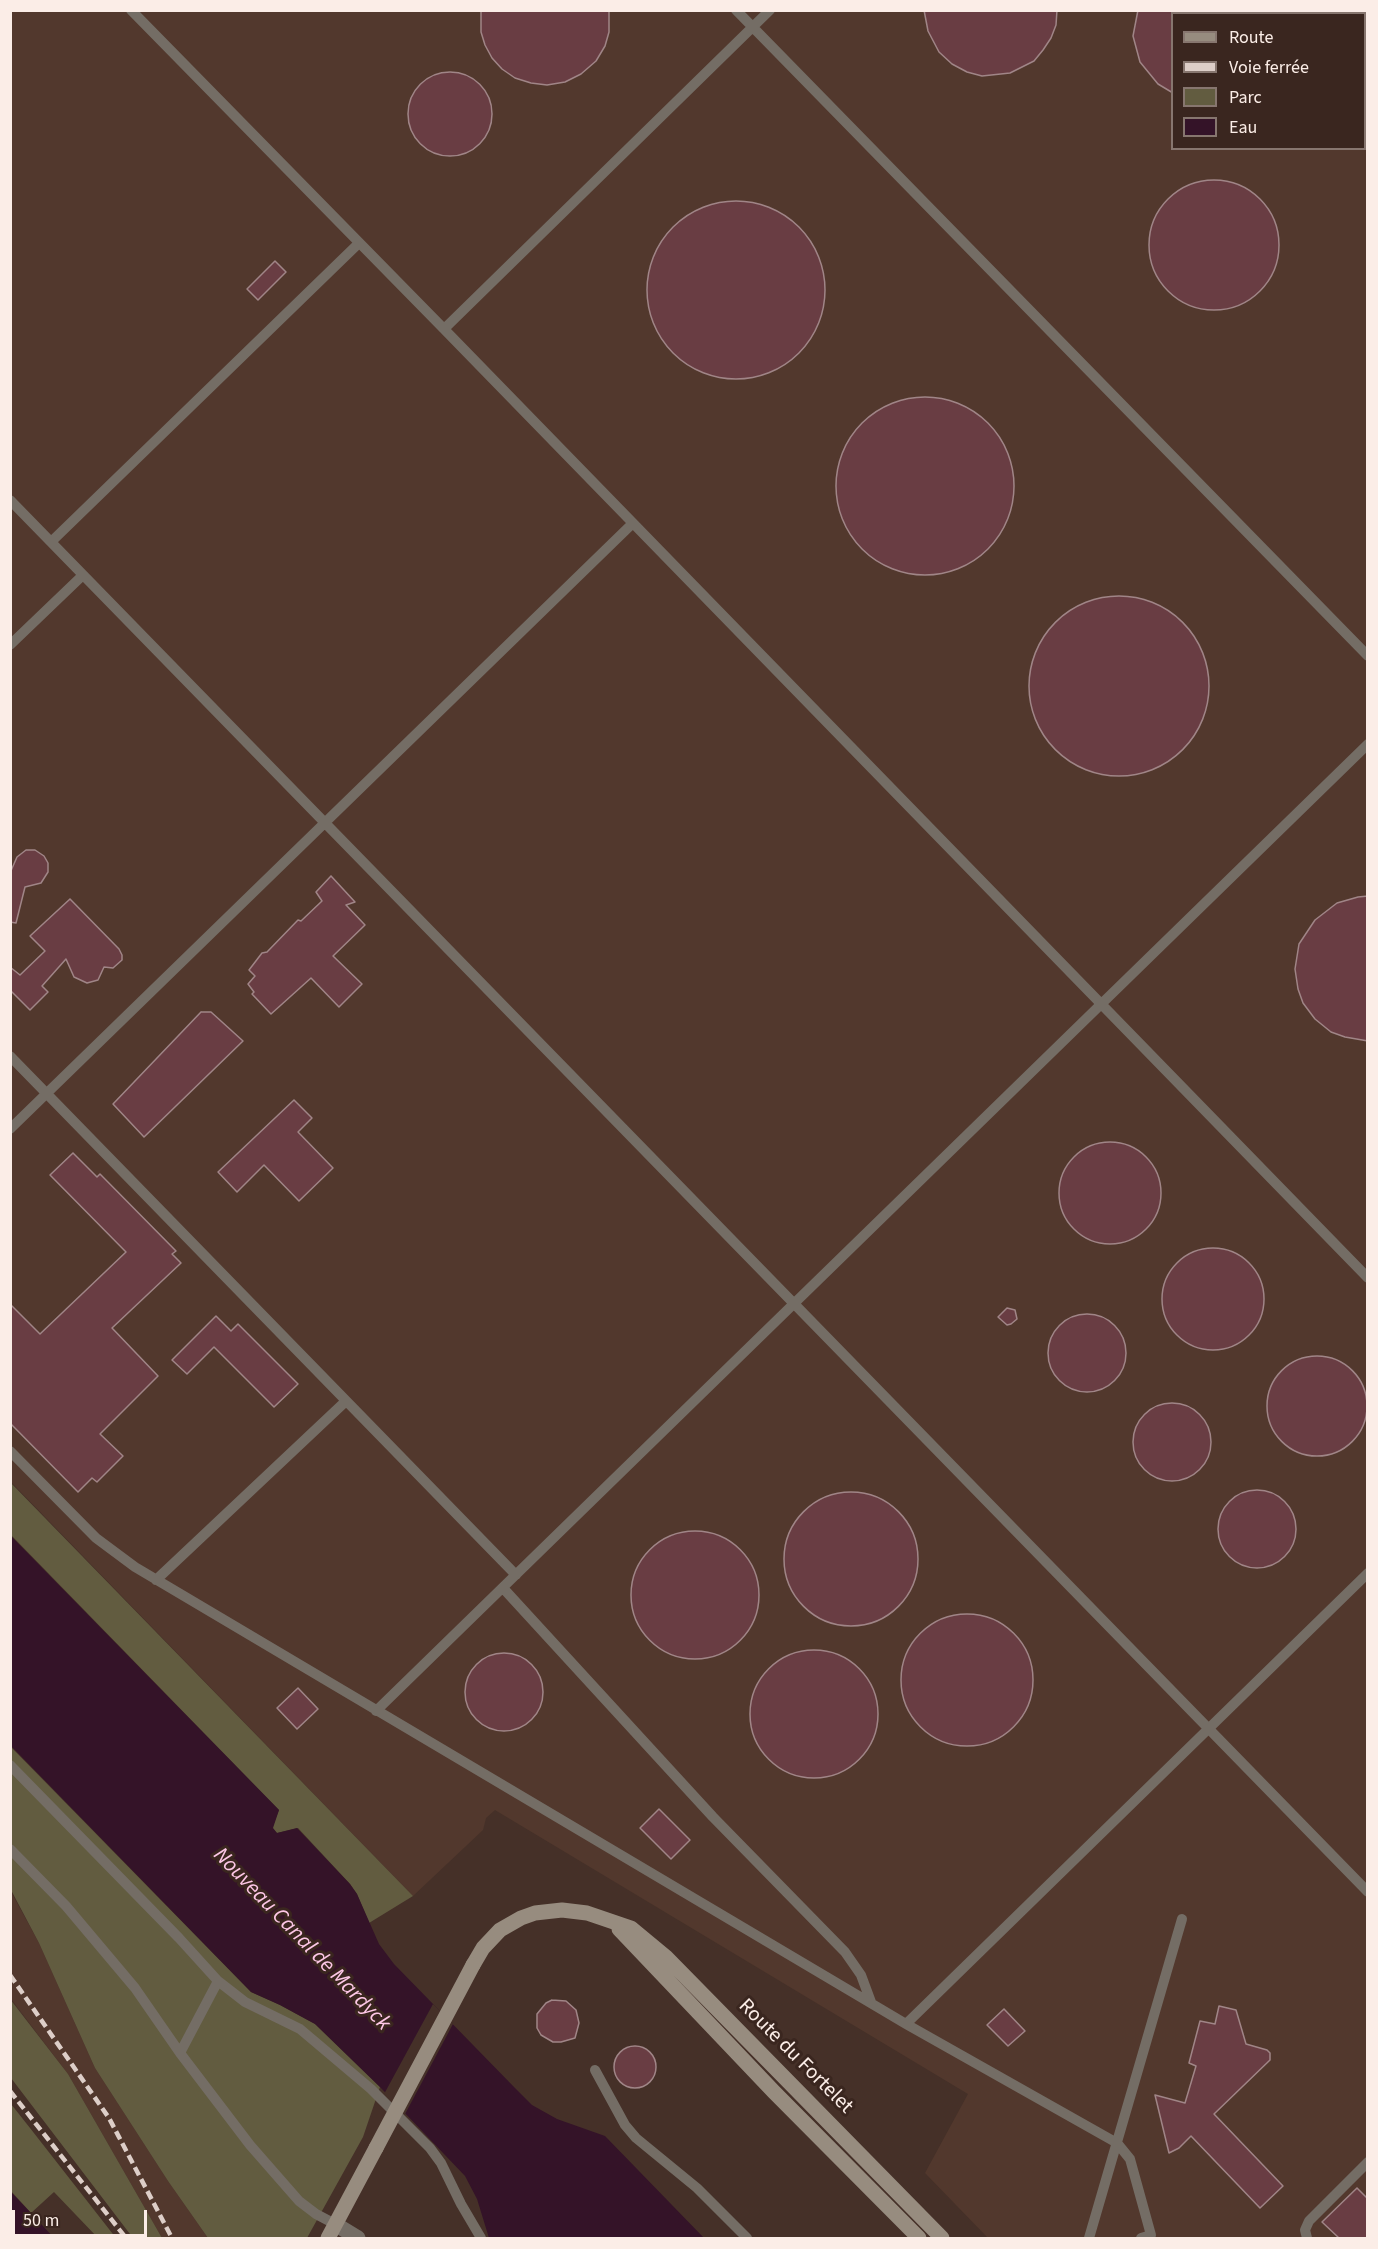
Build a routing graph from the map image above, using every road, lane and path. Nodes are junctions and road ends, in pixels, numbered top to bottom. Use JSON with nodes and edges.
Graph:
{"nodes":[{"id":1,"x":131,"y":10,"type":"edge"},
{"id":2,"x":736,"y":10,"type":"edge"},
{"id":3,"x":770,"y":10,"type":"edge"},
{"id":4,"x":753,"y":28,"type":"junction"},
{"id":5,"x":359,"y":243,"type":"junction"},
{"id":6,"x":444,"y":329,"type":"junction"},
{"id":7,"x":10,"y":500,"type":"edge"},
{"id":8,"x":633,"y":523,"type":"junction"},
{"id":9,"x":51,"y":542,"type":"junction"},
{"id":10,"x":83,"y":575,"type":"junction"},
{"id":11,"x":10,"y":645,"type":"edge"},
{"id":12,"x":1368,"y":656,"type":"edge"},
{"id":13,"x":1368,"y":744,"type":"edge"},
{"id":14,"x":325,"y":823,"type":"junction"},
{"id":15,"x":1101,"y":1004,"type":"junction"},
{"id":16,"x":10,"y":1056,"type":"edge"},
{"id":17,"x":47,"y":1094,"type":"junction"},
{"id":18,"x":10,"y":1129,"type":"edge"},
{"id":19,"x":1368,"y":1278,"type":"edge"},
{"id":20,"x":793,"y":1303,"type":"junction"},
{"id":21,"x":346,"y":1401,"type":"junction"},
{"id":22,"x":10,"y":1451,"type":"edge"},
{"id":23,"x":1368,"y":1573,"type":"edge"},
{"id":24,"x":516,"y":1575,"type":"junction"},
{"id":25,"x":156,"y":1580,"type":"junction"},
{"id":26,"x":503,"y":1588,"type":"junction"},
{"id":27,"x":376,"y":1711,"type":"junction"},
{"id":28,"x":1208,"y":1728,"type":"junction"},
{"id":29,"x":10,"y":1765,"type":"edge"},
{"id":30,"x":10,"y":1849,"type":"edge"},
{"id":31,"x":1368,"y":1892,"type":"edge"},
{"id":32,"x":607,"y":1919,"type":"junction"},
{"id":33,"x":1182,"y":1919,"type":"dead end"},
{"id":34,"x":218,"y":1981,"type":"junction"},
{"id":35,"x":871,"y":2002,"type":"junction"},
{"id":36,"x":906,"y":2024,"type":"junction"},
{"id":37,"x":180,"y":2053,"type":"junction"},
{"id":38,"x":595,"y":2070,"type":"dead end"},
{"id":39,"x":1117,"y":2143,"type":"junction"},
{"id":40,"x":1368,"y":2162,"type":"edge"},
{"id":41,"x":335,"y":2224,"type":"junction"},
{"id":42,"x":328,"y":2238,"type":"edge"},
{"id":43,"x":358,"y":2238,"type":"edge"},
{"id":44,"x":481,"y":2238,"type":"edge"},
{"id":45,"x":747,"y":2238,"type":"edge"},
{"id":46,"x":919,"y":2238,"type":"edge"},
{"id":47,"x":942,"y":2238,"type":"edge"},
{"id":48,"x":1089,"y":2238,"type":"edge"},
{"id":49,"x":1141,"y":2238,"type":"edge"},
{"id":50,"x":1307,"y":2238,"type":"edge"}],
"edges":[{"from":1,"to":5,"type":"lane"},
{"from":2,"to":4,"type":"lane"},
{"from":3,"to":4,"type":"lane"},
{"from":4,"to":6,"type":"lane"},
{"from":4,"to":12,"type":"lane"},
{"from":5,"to":6,"type":"lane"},
{"from":5,"to":9,"type":"lane"},
{"from":6,"to":8,"type":"lane"},
{"from":7,"to":9,"type":"lane"},
{"from":8,"to":14,"type":"lane"},
{"from":8,"to":15,"type":"lane"},
{"from":9,"to":10,"type":"lane"},
{"from":10,"to":11,"type":"lane"},
{"from":10,"to":14,"type":"lane"},
{"from":13,"to":15,"type":"lane"},
{"from":14,"to":17,"type":"lane"},
{"from":14,"to":20,"type":"lane"},
{"from":15,"to":19,"type":"lane"},
{"from":15,"to":20,"type":"lane"},
{"from":16,"to":17,"type":"lane"},
{"from":17,"to":18,"type":"lane"},
{"from":17,"to":21,"type":"lane"},
{"from":20,"to":24,"type":"lane"},
{"from":20,"to":28,"type":"lane"},
{"from":21,"to":24,"type":"lane"},
{"from":21,"to":25,"type":"lane"},
{"from":22,"to":25,"type":"lane"},
{"from":23,"to":28,"type":"lane"},
{"from":24,"to":26,"type":"lane"},
{"from":25,"to":27,"type":"lane"},
{"from":26,"to":27,"type":"lane"},
{"from":26,"to":35,"type":"lane"},
{"from":27,"to":35,"type":"lane"},
{"from":28,"to":31,"type":"lane"},
{"from":28,"to":36,"type":"lane"},
{"from":29,"to":34,"type":"lane"},
{"from":30,"to":37,"type":"lane"},
{"from":32,"to":41,"type":"main road","name":"Route du Fortelet","bridge":true},
{"from":32,"to":46,"type":"main road","name":"Route du Fortelet"},
{"from":32,"to":47,"type":"main road","name":"Route du Fortelet"},
{"from":33,"to":39,"type":"lane"},
{"from":34,"to":37,"type":"lane"},
{"from":34,"to":44,"type":"lane"},
{"from":35,"to":36,"type":"lane"},
{"from":36,"to":39,"type":"lane"},
{"from":37,"to":41,"type":"lane"},
{"from":38,"to":45,"type":"lane"},
{"from":39,"to":48,"type":"lane"},
{"from":39,"to":49,"type":"lane"},
{"from":40,"to":50,"type":"lane"},
{"from":41,"to":42,"type":"main road","name":"Route du Fortelet"},
{"from":41,"to":43,"type":"street"}]}
